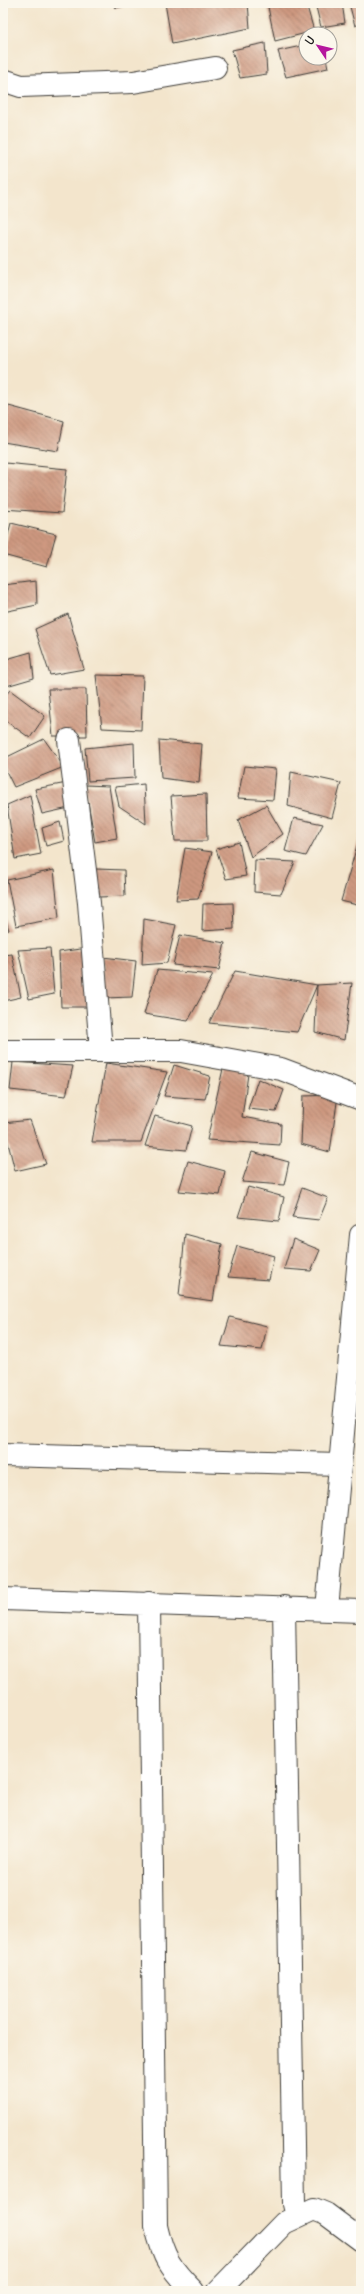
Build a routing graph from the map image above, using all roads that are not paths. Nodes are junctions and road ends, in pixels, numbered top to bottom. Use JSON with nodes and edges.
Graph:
{"nodes":[{"id":1,"x":215,"y":68,"type":"dead end"},
{"id":2,"x":3,"y":80,"type":"edge"},
{"id":3,"x":69,"y":740,"type":"dead end"},
{"id":4,"x":101,"y":1050,"type":"junction"},
{"id":5,"x":3,"y":1051,"type":"edge"},
{"id":6,"x":361,"y":1099,"type":"edge"},
{"id":7,"x":361,"y":1235,"type":"edge"},
{"id":8,"x":3,"y":1455,"type":"edge"},
{"id":9,"x":340,"y":1464,"type":"junction"},
{"id":10,"x":3,"y":1599,"type":"edge"},
{"id":11,"x":149,"y":1603,"type":"junction"},
{"id":12,"x":284,"y":1608,"type":"junction"},
{"id":13,"x":327,"y":1609,"type":"junction"},
{"id":14,"x":361,"y":1611,"type":"edge"},
{"id":15,"x":297,"y":2216,"type":"junction"},
{"id":16,"x":360,"y":2236,"type":"edge"},
{"id":17,"x":193,"y":2291,"type":"edge"},
{"id":18,"x":218,"y":2291,"type":"edge"}],
"edges":[{"from":1,"to":2,"type":"street"},
{"from":3,"to":4,"type":"street"},
{"from":4,"to":5,"type":"street"},
{"from":4,"to":6,"type":"street"},
{"from":7,"to":9,"type":"street"},
{"from":8,"to":9,"type":"street"},
{"from":9,"to":13,"type":"street"},
{"from":10,"to":11,"type":"street"},
{"from":11,"to":12,"type":"street"},
{"from":11,"to":17,"type":"street"},
{"from":12,"to":13,"type":"street"},
{"from":12,"to":15,"type":"street"},
{"from":13,"to":14,"type":"street"},
{"from":15,"to":16,"type":"street"},
{"from":15,"to":18,"type":"street"}]}
